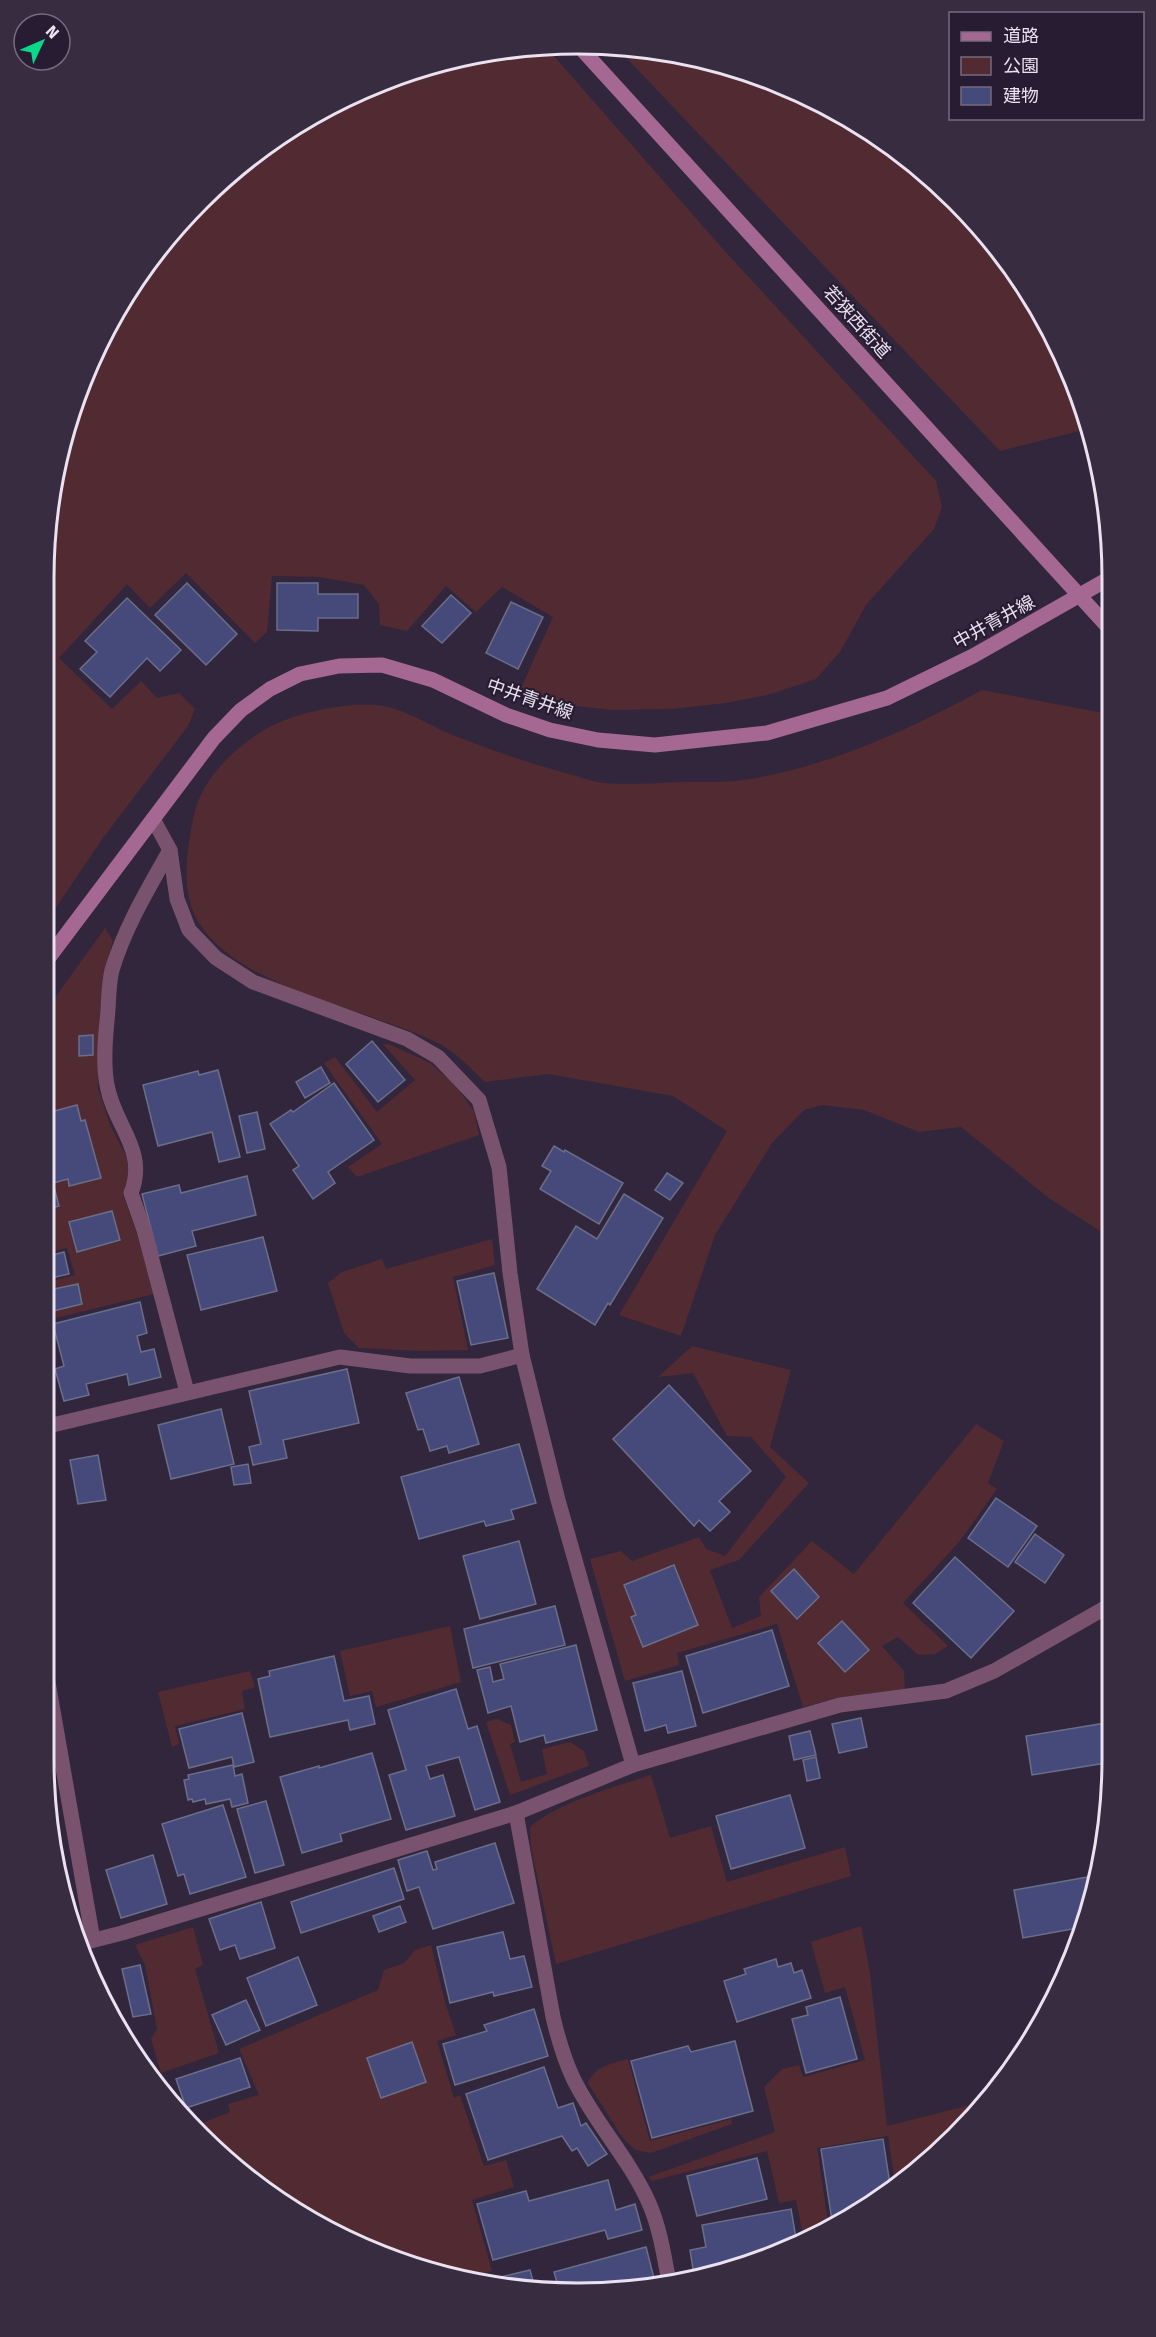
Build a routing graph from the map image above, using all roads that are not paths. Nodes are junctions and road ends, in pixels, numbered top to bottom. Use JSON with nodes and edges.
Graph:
{"nodes":[{"id":1,"x":586,"y":54,"type":"edge"},
{"id":2,"x":1102,"y":582,"type":"edge"},
{"id":3,"x":1080,"y":595,"type":"junction"},
{"id":4,"x":1102,"y":620,"type":"edge"},
{"id":5,"x":153,"y":819,"type":"junction"},
{"id":6,"x":170,"y":850,"type":"junction"},
{"id":7,"x":54,"y":951,"type":"edge"},
{"id":8,"x":522,"y":1355,"type":"junction"},
{"id":9,"x":187,"y":1392,"type":"junction"},
{"id":10,"x":54,"y":1425,"type":"edge"},
{"id":11,"x":1102,"y":1610,"type":"edge"},
{"id":12,"x":54,"y":1726,"type":"edge"},
{"id":13,"x":633,"y":1765,"type":"junction"},
{"id":14,"x":516,"y":1813,"type":"junction"},
{"id":15,"x":85,"y":1935,"type":"edge"},
{"id":16,"x":87,"y":1942,"type":"edge"},
{"id":17,"x":668,"y":2275,"type":"edge"}],
"edges":[{"from":1,"to":3,"type":"main road","name":"若狭西街道"},
{"from":2,"to":3,"type":"main road","name":"中井青井線"},
{"from":3,"to":4,"type":"main road","name":"若狭西街道"},
{"from":3,"to":5,"type":"main road","name":"中井青井線"},
{"from":5,"to":6,"type":"street"},
{"from":5,"to":7,"type":"main road","name":"中井青井線"},
{"from":6,"to":8,"type":"street"},
{"from":6,"to":9,"type":"street"},
{"from":8,"to":9,"type":"street"},
{"from":8,"to":13,"type":"street"},
{"from":9,"to":10,"type":"street"},
{"from":11,"to":13,"type":"street"},
{"from":12,"to":15,"type":"street"},
{"from":13,"to":14,"type":"street"},
{"from":14,"to":16,"type":"street"},
{"from":14,"to":17,"type":"street"}]}
